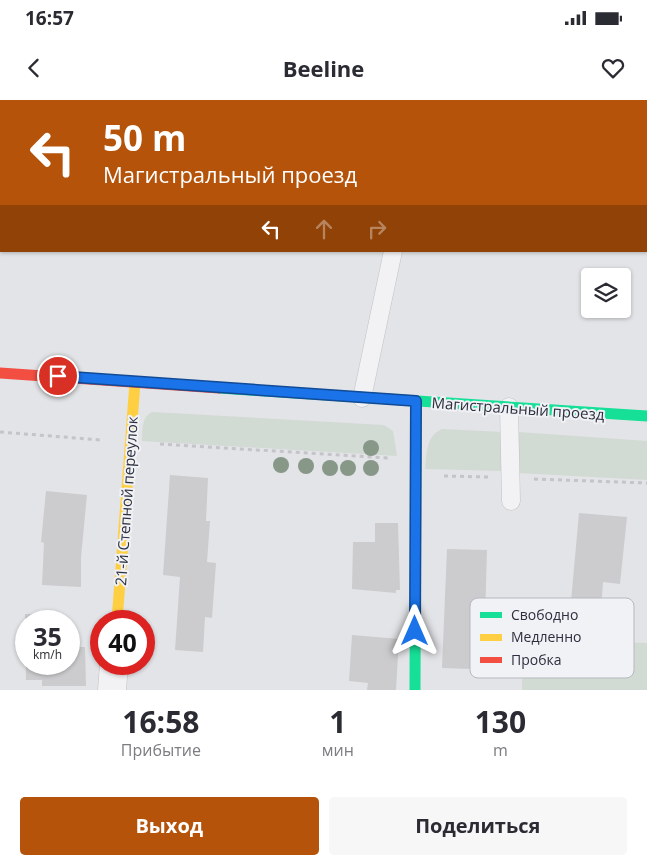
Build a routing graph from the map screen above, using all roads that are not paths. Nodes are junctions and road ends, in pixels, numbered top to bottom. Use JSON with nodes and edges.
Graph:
{"nodes":[{"id":1,"x":393,"y":252,"type":"edge"},
{"id":2,"x":0,"y":373,"type":"edge"},
{"id":3,"x":135,"y":382,"type":"junction"},
{"id":4,"x":362,"y":398,"type":"junction"},
{"id":5,"x":416,"y":401,"type":"junction"},
{"id":6,"x":510,"y":407,"type":"junction"},
{"id":7,"x":647,"y":416,"type":"edge"},
{"id":8,"x":511,"y":501,"type":"dead end"},
{"id":9,"x":118,"y":610,"type":"edge"},
{"id":10,"x":113,"y":675,"type":"edge"},
{"id":11,"x":112,"y":690,"type":"edge"},
{"id":12,"x":415,"y":690,"type":"edge"}],
"edges":[{"from":1,"to":4,"type":"lane"},
{"from":2,"to":3,"type":"main road","name":"Магистральный проезд"},
{"from":3,"to":4,"type":"main road","name":"Магистральный проезд"},
{"from":3,"to":9,"type":"main road","name":"21-й Степной переулок"},
{"from":4,"to":5,"type":"main road","name":"Магистральный проезд"},
{"from":5,"to":6,"type":"main road","name":"Магистральный проезд"},
{"from":5,"to":12,"type":"main road"},
{"from":6,"to":7,"type":"main road","name":"Магистральный проезд"},
{"from":6,"to":8,"type":"lane"},
{"from":10,"to":11,"type":"street"}]}
